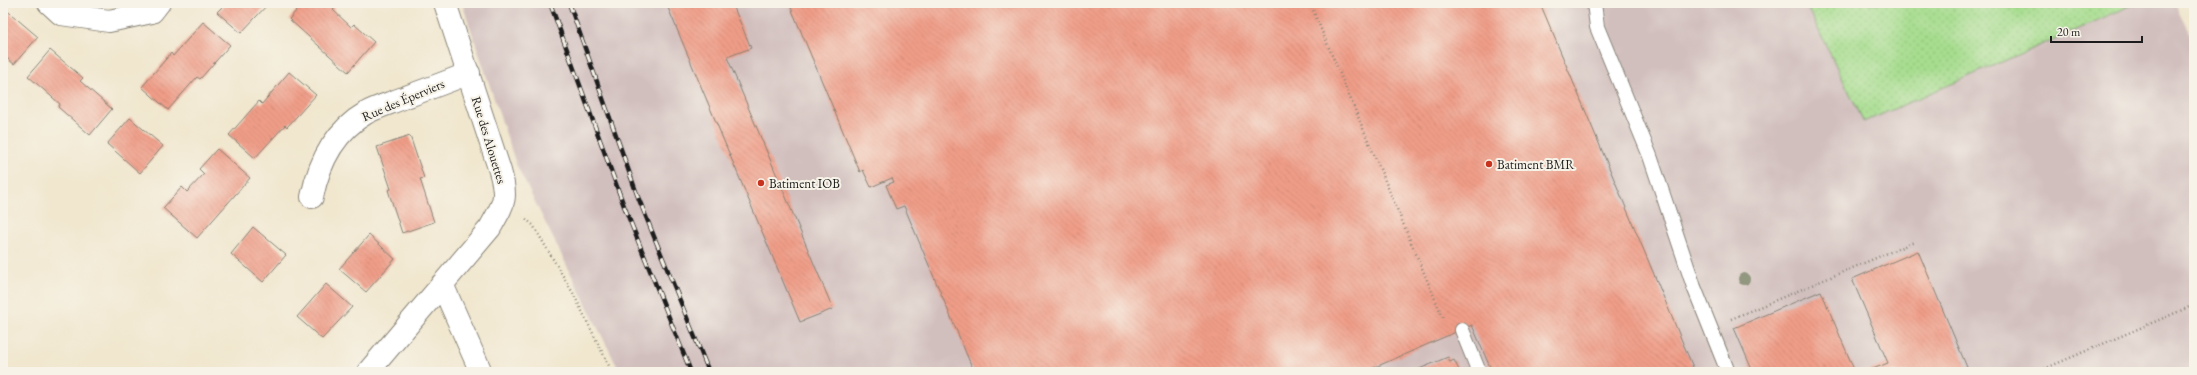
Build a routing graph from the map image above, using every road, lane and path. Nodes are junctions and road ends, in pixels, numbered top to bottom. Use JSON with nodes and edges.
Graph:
{"nodes":[{"id":1,"x":49,"y":3,"type":"edge"},
{"id":2,"x":159,"y":3,"type":"edge"},
{"id":3,"x":445,"y":3,"type":"edge"},
{"id":4,"x":1310,"y":3,"type":"edge"},
{"id":5,"x":1594,"y":3,"type":"edge"},
{"id":6,"x":469,"y":73,"type":"junction"},
{"id":7,"x":312,"y":197,"type":"dead end"},
{"id":8,"x":505,"y":200,"type":"junction"},
{"id":9,"x":1914,"y":242,"type":"dead end"},
{"id":10,"x":442,"y":284,"type":"junction"},
{"id":11,"x":2194,"y":305,"type":"edge"},
{"id":12,"x":1730,"y":320,"type":"dead end"},
{"id":13,"x":1444,"y":321,"type":"dead end"},
{"id":14,"x":1462,"y":330,"type":"dead end"},
{"id":15,"x":368,"y":372,"type":"edge"},
{"id":16,"x":480,"y":372,"type":"edge"},
{"id":17,"x":612,"y":372,"type":"edge"},
{"id":18,"x":1480,"y":372,"type":"edge"},
{"id":19,"x":1728,"y":372,"type":"edge"},
{"id":20,"x":2037,"y":372,"type":"edge"}],
"edges":[{"from":1,"to":2,"type":"street"},
{"from":3,"to":6,"type":"street","name":"Rue des Alouettes"},
{"from":4,"to":13,"type":"path"},
{"from":5,"to":19,"type":"lane"},
{"from":6,"to":7,"type":"street","name":"Rue des Éperviers"},
{"from":6,"to":8,"type":"street","name":"Rue des Alouettes"},
{"from":8,"to":10,"type":"street","name":"Rue des Alouettes"},
{"from":8,"to":17,"type":"path"},
{"from":9,"to":12,"type":"path"},
{"from":10,"to":15,"type":"street","name":"Rue des Alouettes"},
{"from":10,"to":16,"type":"street"},
{"from":11,"to":20,"type":"path"},
{"from":14,"to":18,"type":"lane"}]}
